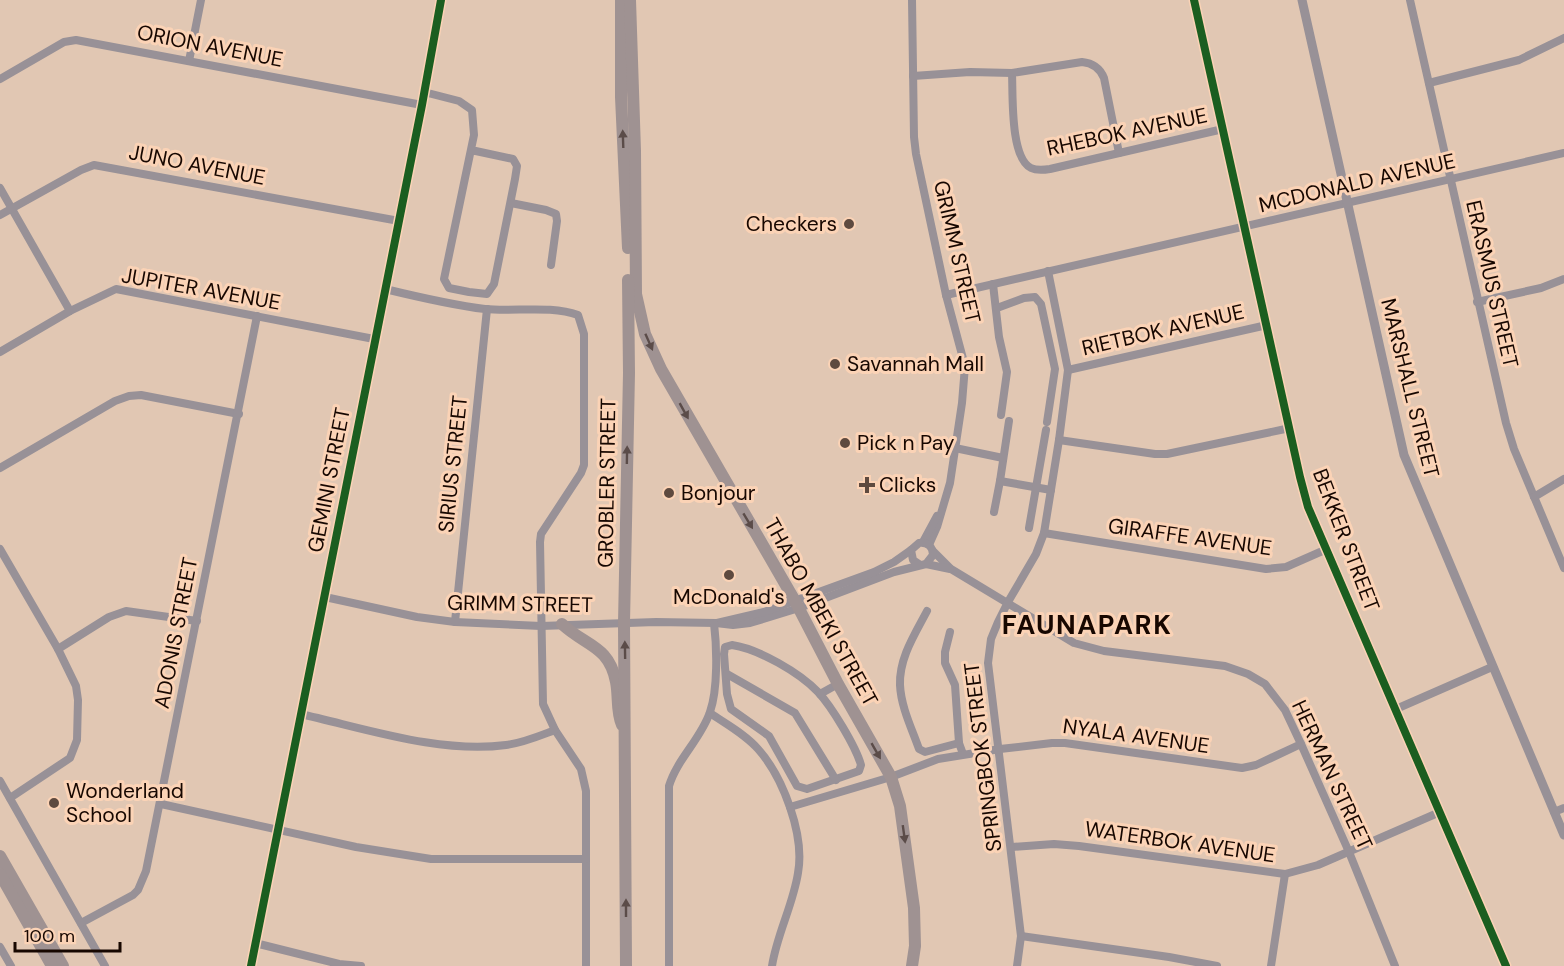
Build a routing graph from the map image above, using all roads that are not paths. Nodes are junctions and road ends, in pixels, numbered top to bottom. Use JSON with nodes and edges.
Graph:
{"nodes":[{"id":1,"x":201,"y":0,"type":"edge"},
{"id":2,"x":441,"y":0,"type":"edge"},
{"id":3,"x":621,"y":0,"type":"edge"},
{"id":4,"x":630,"y":0,"type":"edge"},
{"id":5,"x":912,"y":0,"type":"edge"},
{"id":6,"x":1194,"y":0,"type":"edge"},
{"id":7,"x":1302,"y":0,"type":"edge"},
{"id":8,"x":1410,"y":0,"type":"edge"},
{"id":9,"x":1564,"y":38,"type":"edge"},
{"id":10,"x":189,"y":61,"type":"junction"},
{"id":11,"x":1012,"y":73,"type":"junction"},
{"id":12,"x":913,"y":76,"type":"junction"},
{"id":13,"x":0,"y":79,"type":"edge"},
{"id":14,"x":1429,"y":83,"type":"junction"},
{"id":15,"x":424,"y":92,"type":"junction"},
{"id":16,"x":422,"y":105,"type":"junction"},
{"id":17,"x":1223,"y":129,"type":"junction"},
{"id":18,"x":471,"y":150,"type":"junction"},
{"id":19,"x":1119,"y":153,"type":"junction"},
{"id":20,"x":1564,"y":153,"type":"edge"},
{"id":21,"x":1450,"y":181,"type":"junction"},
{"id":22,"x":0,"y":188,"type":"edge"},
{"id":23,"x":511,"y":203,"type":"junction"},
{"id":24,"x":1347,"y":204,"type":"junction"},
{"id":25,"x":12,"y":208,"type":"junction"},
{"id":26,"x":0,"y":215,"type":"edge"},
{"id":27,"x":399,"y":221,"type":"junction"},
{"id":28,"x":1245,"y":227,"type":"junction"},
{"id":29,"x":628,"y":239,"type":"junction"},
{"id":30,"x":551,"y":265,"type":"dead end"},
{"id":31,"x":1048,"y":271,"type":"junction"},
{"id":32,"x":1564,"y":279,"type":"edge"},
{"id":33,"x":993,"y":284,"type":"junction"},
{"id":34,"x":385,"y":289,"type":"junction"},
{"id":35,"x":636,"y":294,"type":"junction"},
{"id":36,"x":946,"y":295,"type":"junction"},
{"id":37,"x":1477,"y":302,"type":"junction"},
{"id":38,"x":997,"y":308,"type":"junction"},
{"id":39,"x":487,"y":309,"type":"junction"},
{"id":40,"x":70,"y":311,"type":"junction"},
{"id":41,"x":257,"y":316,"type":"junction"},
{"id":42,"x":1267,"y":325,"type":"junction"},
{"id":43,"x":374,"y":339,"type":"junction"},
{"id":44,"x":0,"y":352,"type":"edge"},
{"id":45,"x":1068,"y":370,"type":"junction"},
{"id":46,"x":629,"y":373,"type":"junction"},
{"id":47,"x":239,"y":414,"type":"junction"},
{"id":48,"x":1001,"y":415,"type":"dead end"},
{"id":49,"x":1009,"y":421,"type":"dead end"},
{"id":50,"x":1290,"y":428,"type":"junction"},
{"id":51,"x":1059,"y":440,"type":"junction"},
{"id":52,"x":955,"y":448,"type":"junction"},
{"id":53,"x":1003,"y":459,"type":"junction"},
{"id":54,"x":0,"y":468,"type":"edge"},
{"id":55,"x":1564,"y":479,"type":"edge"},
{"id":56,"x":1000,"y":481,"type":"junction"},
{"id":57,"x":1035,"y":487,"type":"junction"},
{"id":58,"x":1051,"y":490,"type":"junction"},
{"id":59,"x":1534,"y":497,"type":"junction"},
{"id":60,"x":994,"y":512,"type":"dead end"},
{"id":61,"x":1029,"y":528,"type":"dead end"},
{"id":62,"x":1044,"y":533,"type":"junction"},
{"id":63,"x":928,"y":546,"type":"junction"},
{"id":64,"x":0,"y":549,"type":"edge"},
{"id":65,"x":1327,"y":549,"type":"junction"},
{"id":66,"x":911,"y":550,"type":"junction"},
{"id":67,"x":923,"y":564,"type":"junction"},
{"id":68,"x":1564,"y":568,"type":"edge"},
{"id":69,"x":951,"y":569,"type":"junction"},
{"id":70,"x":325,"y":597,"type":"junction"},
{"id":71,"x":1008,"y":602,"type":"junction"},
{"id":72,"x":797,"y":604,"type":"junction"},
{"id":73,"x":927,"y":611,"type":"dead end"},
{"id":74,"x":197,"y":621,"type":"junction"},
{"id":75,"x":455,"y":622,"type":"junction"},
{"id":76,"x":624,"y":623,"type":"junction"},
{"id":77,"x":715,"y":623,"type":"junction"},
{"id":78,"x":562,"y":624,"type":"junction"},
{"id":79,"x":541,"y":626,"type":"junction"},
{"id":80,"x":950,"y":632,"type":"dead end"},
{"id":81,"x":58,"y":650,"type":"junction"},
{"id":82,"x":1492,"y":667,"type":"junction"},
{"id":83,"x":726,"y":674,"type":"junction"},
{"id":84,"x":838,"y":684,"type":"junction"},
{"id":85,"x":819,"y":694,"type":"junction"},
{"id":86,"x":1396,"y":709,"type":"junction"},
{"id":87,"x":710,"y":713,"type":"junction"},
{"id":88,"x":300,"y":714,"type":"junction"},
{"id":89,"x":555,"y":730,"type":"junction"},
{"id":90,"x":626,"y":737,"type":"junction"},
{"id":91,"x":959,"y":743,"type":"junction"},
{"id":92,"x":1301,"y":744,"type":"junction"},
{"id":93,"x":1000,"y":749,"type":"junction"},
{"id":94,"x":963,"y":754,"type":"junction"},
{"id":95,"x":891,"y":777,"type":"junction"},
{"id":96,"x":0,"y":780,"type":"edge"},
{"id":97,"x":836,"y":780,"type":"junction"},
{"id":98,"x":10,"y":798,"type":"junction"},
{"id":99,"x":160,"y":804,"type":"junction"},
{"id":100,"x":790,"y":807,"type":"junction"},
{"id":101,"x":1564,"y":807,"type":"edge"},
{"id":102,"x":1440,"y":812,"type":"junction"},
{"id":103,"x":1554,"y":812,"type":"junction"},
{"id":104,"x":277,"y":829,"type":"junction"},
{"id":105,"x":1564,"y":835,"type":"edge"},
{"id":106,"x":1012,"y":847,"type":"junction"},
{"id":107,"x":1349,"y":852,"type":"junction"},
{"id":108,"x":0,"y":856,"type":"edge"},
{"id":109,"x":586,"y":859,"type":"junction"},
{"id":110,"x":0,"y":874,"type":"edge"},
{"id":111,"x":1286,"y":874,"type":"junction"},
{"id":112,"x":81,"y":923,"type":"junction"},
{"id":113,"x":1021,"y":936,"type":"junction"},
{"id":114,"x":255,"y":943,"type":"junction"},
{"id":115,"x":0,"y":947,"type":"edge"},
{"id":116,"x":339,"y":965,"type":"edge"},
{"id":117,"x":11,"y":966,"type":"edge"},
{"id":118,"x":52,"y":966,"type":"edge"},
{"id":119,"x":63,"y":966,"type":"edge"},
{"id":120,"x":105,"y":966,"type":"edge"},
{"id":121,"x":251,"y":966,"type":"edge"},
{"id":122,"x":361,"y":966,"type":"edge"},
{"id":123,"x":586,"y":966,"type":"edge"},
{"id":124,"x":626,"y":966,"type":"edge"},
{"id":125,"x":669,"y":966,"type":"edge"},
{"id":126,"x":772,"y":966,"type":"edge"},
{"id":127,"x":912,"y":966,"type":"edge"},
{"id":128,"x":1017,"y":966,"type":"edge"},
{"id":129,"x":1217,"y":966,"type":"edge"},
{"id":130,"x":1271,"y":966,"type":"edge"},
{"id":131,"x":1395,"y":966,"type":"edge"},
{"id":132,"x":1506,"y":966,"type":"edge"}],
"edges":[{"from":1,"to":10,"type":"street"},
{"from":2,"to":15,"type":"street","name":"GEMINI STREET"},
{"from":29,"to":3,"type":"main road","name":"GROBLER STREET","one_way":true},
{"from":4,"to":35,"type":"main road"},
{"from":5,"to":12,"type":"street","name":"GRIMM STREET"},
{"from":6,"to":17,"type":"street","name":"BEKKER STREET"},
{"from":7,"to":24,"type":"street","name":"MARSHALL STREET"},
{"from":8,"to":14,"type":"street","name":"ERASMUS STREET"},
{"from":9,"to":14,"type":"street"},
{"from":10,"to":13,"type":"street","name":"ORION AVENUE"},
{"from":10,"to":16,"type":"street","name":"ORION AVENUE"},
{"from":11,"to":12,"type":"street"},
{"from":11,"to":19,"type":"street"},
{"from":11,"to":19,"type":"street","name":"RHEBOK AVENUE"},
{"from":12,"to":36,"type":"street","name":"GRIMM STREET"},
{"from":14,"to":21,"type":"street","name":"ERASMUS STREET"},
{"from":15,"to":16,"type":"street","name":"GEMINI STREET"},
{"from":15,"to":18,"type":"street"},
{"from":16,"to":27,"type":"street","name":"GEMINI STREET"},
{"from":17,"to":19,"type":"street","name":"RHEBOK AVENUE"},
{"from":17,"to":28,"type":"street","name":"BEKKER STREET"},
{"from":18,"to":23,"type":"street"},
{"from":18,"to":23,"type":"street"},
{"from":20,"to":21,"type":"street","name":"MCDONALD AVENUE"},
{"from":21,"to":24,"type":"street","name":"MCDONALD AVENUE"},
{"from":21,"to":37,"type":"street","name":"ERASMUS STREET"},
{"from":22,"to":25,"type":"street"},
{"from":23,"to":30,"type":"street"},
{"from":24,"to":28,"type":"street","name":"MCDONALD AVENUE"},
{"from":24,"to":82,"type":"street","name":"MARSHALL STREET"},
{"from":25,"to":26,"type":"street","name":"JUNO AVENUE"},
{"from":25,"to":27,"type":"street","name":"JUNO AVENUE"},
{"from":25,"to":40,"type":"street"},
{"from":27,"to":34,"type":"street","name":"GEMINI STREET"},
{"from":28,"to":31,"type":"street","name":"MCDONALD AVENUE"},
{"from":28,"to":42,"type":"street","name":"BEKKER STREET"},
{"from":29,"to":35,"type":"main road"},
{"from":29,"to":46,"type":"main road","name":"GROBLER STREET"},
{"from":31,"to":33,"type":"street","name":"MCDONALD AVENUE"},
{"from":31,"to":45,"type":"street","name":"SPRINGBOK STREET"},
{"from":32,"to":37,"type":"street"},
{"from":33,"to":36,"type":"street","name":"MCDONALD AVENUE"},
{"from":33,"to":38,"type":"street"},
{"from":34,"to":39,"type":"street"},
{"from":34,"to":43,"type":"street","name":"GEMINI STREET"},
{"from":35,"to":46,"type":"main road"},
{"from":35,"to":72,"type":"main road","name":"THABO MBEKI STREET","one_way":true},
{"from":36,"to":52,"type":"street","name":"GRIMM STREET"},
{"from":37,"to":59,"type":"street","name":"ERASMUS STREET"},
{"from":38,"to":48,"type":"street"},
{"from":38,"to":57,"type":"street"},
{"from":39,"to":75,"type":"street","name":"SIRIUS STREET"},
{"from":39,"to":79,"type":"street","name":"GROBLER STREET"},
{"from":40,"to":41,"type":"street","name":"JUPITER AVENUE"},
{"from":40,"to":44,"type":"street","name":"JUPITER AVENUE"},
{"from":41,"to":43,"type":"street","name":"JUPITER AVENUE"},
{"from":41,"to":47,"type":"street","name":"ADONIS STREET"},
{"from":42,"to":45,"type":"street","name":"RIETBOK AVENUE"},
{"from":42,"to":50,"type":"street","name":"BEKKER STREET"},
{"from":43,"to":70,"type":"street","name":"GEMINI STREET"},
{"from":45,"to":51,"type":"street","name":"SPRINGBOK STREET"},
{"from":76,"to":46,"type":"main road","name":"GROBLER STREET","one_way":true},
{"from":47,"to":54,"type":"street"},
{"from":47,"to":74,"type":"street","name":"ADONIS STREET"},
{"from":49,"to":53,"type":"street"},
{"from":50,"to":51,"type":"street"},
{"from":50,"to":65,"type":"street","name":"BEKKER STREET"},
{"from":51,"to":58,"type":"street","name":"SPRINGBOK STREET"},
{"from":52,"to":53,"type":"street"},
{"from":52,"to":63,"type":"street","name":"GRIMM STREET"},
{"from":53,"to":56,"type":"street"},
{"from":55,"to":59,"type":"street"},
{"from":56,"to":57,"type":"street"},
{"from":56,"to":60,"type":"street"},
{"from":57,"to":58,"type":"street"},
{"from":57,"to":61,"type":"street"},
{"from":58,"to":62,"type":"street","name":"SPRINGBOK STREET"},
{"from":59,"to":68,"type":"street","name":"ERASMUS STREET"},
{"from":62,"to":65,"type":"street","name":"GIRAFFE AVENUE"},
{"from":62,"to":71,"type":"street","name":"SPRINGBOK STREET"},
{"from":63,"to":66,"type":"street"},
{"from":63,"to":67,"type":"street"},
{"from":63,"to":69,"type":"street","name":"HERMAN STREET"},
{"from":64,"to":81,"type":"street"},
{"from":65,"to":86,"type":"street","name":"BEKKER STREET"},
{"from":66,"to":67,"type":"street"},
{"from":66,"to":72,"type":"street","name":"GRIMM STREET"},
{"from":67,"to":69,"type":"street","name":"HERMAN STREET"},
{"from":67,"to":72,"type":"street","name":"GRIMM STREET"},
{"from":69,"to":71,"type":"street","name":"HERMAN STREET"},
{"from":70,"to":75,"type":"street","name":"GRIMM STREET"},
{"from":70,"to":88,"type":"street","name":"GEMINI STREET"},
{"from":71,"to":92,"type":"street","name":"HERMAN STREET"},
{"from":71,"to":93,"type":"street","name":"SPRINGBOK STREET"},
{"from":72,"to":77,"type":"street","name":"GRIMM STREET"},
{"from":72,"to":84,"type":"main road","name":"THABO MBEKI STREET"},
{"from":73,"to":91,"type":"street"},
{"from":74,"to":81,"type":"street"},
{"from":74,"to":99,"type":"street","name":"ADONIS STREET"},
{"from":75,"to":79,"type":"street","name":"GRIMM STREET"},
{"from":76,"to":77,"type":"street","name":"GRIMM STREET"},
{"from":76,"to":78,"type":"street","name":"GRIMM STREET"},
{"from":90,"to":76,"type":"main road","name":"GROBLER STREET","one_way":true},
{"from":77,"to":87,"type":"street"},
{"from":78,"to":79,"type":"street","name":"GRIMM STREET"},
{"from":78,"to":90,"type":"main road"},
{"from":79,"to":89,"type":"street","name":"GROBLER STREET"},
{"from":80,"to":91,"type":"street"},
{"from":81,"to":98,"type":"street"},
{"from":82,"to":86,"type":"street"},
{"from":82,"to":103,"type":"street","name":"MARSHALL STREET"},
{"from":83,"to":85,"type":"street"},
{"from":83,"to":97,"type":"street"},
{"from":83,"to":97,"type":"street"},
{"from":84,"to":85,"type":"street"},
{"from":84,"to":95,"type":"main road","name":"THABO MBEKI STREET","one_way":true},
{"from":85,"to":97,"type":"street"},
{"from":86,"to":102,"type":"street","name":"BEKKER STREET"},
{"from":87,"to":100,"type":"street"},
{"from":87,"to":125,"type":"street"},
{"from":88,"to":89,"type":"street"},
{"from":88,"to":104,"type":"street","name":"GEMINI STREET"},
{"from":89,"to":109,"type":"street","name":"GROBLER STREET"},
{"from":124,"to":90,"type":"main road","name":"GROBLER STREET","one_way":true},
{"from":91,"to":94,"type":"street"},
{"from":92,"to":93,"type":"street","name":"NYALA AVENUE"},
{"from":92,"to":107,"type":"street","name":"HERMAN STREET"},
{"from":93,"to":94,"type":"street","name":"NYALA AVENUE"},
{"from":93,"to":106,"type":"street","name":"SPRINGBOK STREET"},
{"from":94,"to":95,"type":"street","name":"NYALA AVENUE"},
{"from":95,"to":100,"type":"street","name":"NYALA AVENUE"},
{"from":95,"to":127,"type":"main road","name":"THABO MBEKI STREET","one_way":true},
{"from":96,"to":98,"type":"street"},
{"from":98,"to":112,"type":"street"},
{"from":99,"to":104,"type":"street"},
{"from":99,"to":112,"type":"street","name":"ADONIS STREET"},
{"from":100,"to":126,"type":"street"},
{"from":101,"to":103,"type":"street"},
{"from":102,"to":107,"type":"street","name":"WATERBOK AVENUE"},
{"from":102,"to":132,"type":"street","name":"BEKKER STREET"},
{"from":103,"to":105,"type":"street","name":"MARSHALL STREET"},
{"from":104,"to":109,"type":"street"},
{"from":104,"to":114,"type":"street","name":"GEMINI STREET"},
{"from":106,"to":111,"type":"street","name":"WATERBOK AVENUE"},
{"from":106,"to":113,"type":"street","name":"SPRINGBOK STREET"},
{"from":107,"to":111,"type":"street","name":"WATERBOK AVENUE"},
{"from":107,"to":131,"type":"street","name":"HERMAN STREET"},
{"from":108,"to":119,"type":"main road"},
{"from":109,"to":123,"type":"street","name":"GROBLER STREET"},
{"from":110,"to":118,"type":"main road"},
{"from":111,"to":130,"type":"street"},
{"from":112,"to":120,"type":"street"},
{"from":113,"to":128,"type":"street","name":"SPRINGBOK STREET"},
{"from":113,"to":129,"type":"street"},
{"from":114,"to":116,"type":"street"},
{"from":114,"to":121,"type":"street","name":"GEMINI STREET"},
{"from":115,"to":117,"type":"street"},
{"from":116,"to":122,"type":"street"}]}
